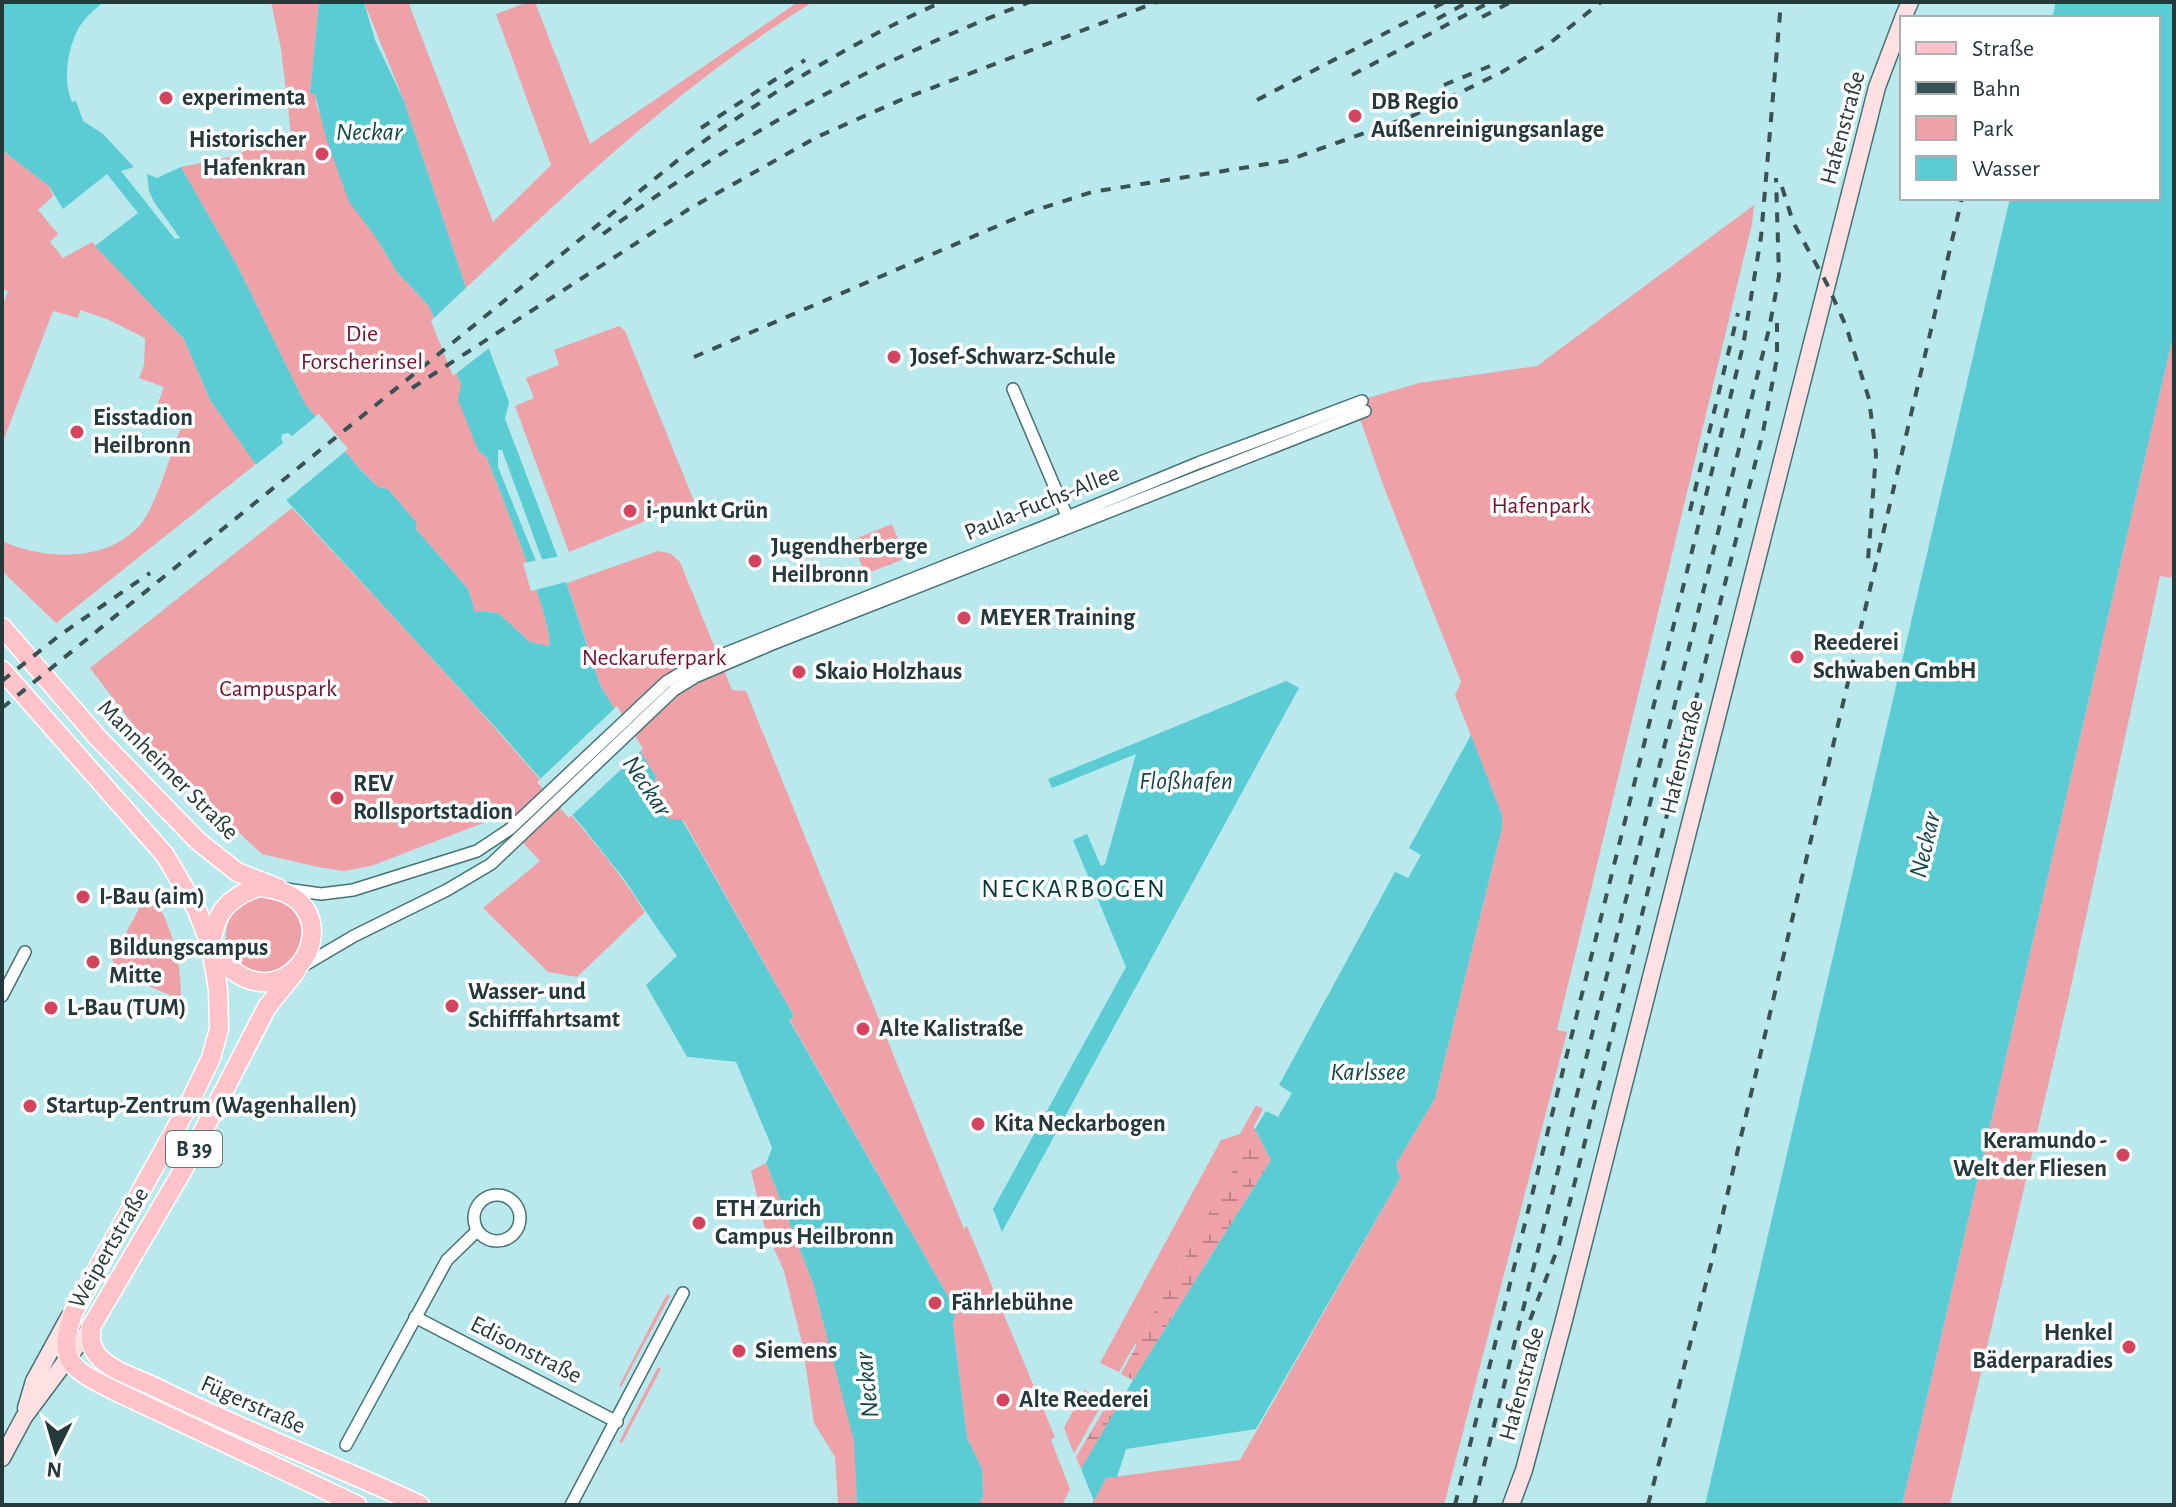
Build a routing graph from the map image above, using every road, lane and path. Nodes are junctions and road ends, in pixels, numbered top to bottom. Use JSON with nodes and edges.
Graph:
{"nodes":[{"id":1,"x":1900,"y":24,"type":"edge"},
{"id":2,"x":1013,"y":389,"type":"dead end"},
{"id":3,"x":1198,"y":463,"type":"junction"},
{"id":4,"x":1203,"y":475,"type":"junction"},
{"id":5,"x":1070,"y":522,"type":"junction"},
{"id":6,"x":2,"y":627,"type":"edge"},
{"id":7,"x":2,"y":670,"type":"edge"},
{"id":8,"x":670,"y":686,"type":"junction"},
{"id":9,"x":278,"y":888,"type":"junction"},
{"id":10,"x":211,"y":947,"type":"junction"},
{"id":11,"x":25,"y":952,"type":"dead end"},
{"id":12,"x":296,"y":971,"type":"junction"},
{"id":13,"x":2,"y":996,"type":"edge"},
{"id":14,"x":477,"y":1231,"type":"junction"},
{"id":15,"x":683,"y":1293,"type":"dead end"},
{"id":16,"x":74,"y":1311,"type":"junction"},
{"id":17,"x":415,"y":1317,"type":"junction"},
{"id":18,"x":91,"y":1327,"type":"junction"},
{"id":19,"x":67,"y":1358,"type":"junction"},
{"id":20,"x":24,"y":1417,"type":"junction"},
{"id":21,"x":617,"y":1422,"type":"junction"},
{"id":22,"x":346,"y":1445,"type":"dead end"},
{"id":23,"x":2,"y":1458,"type":"edge"},
{"id":24,"x":575,"y":1502,"type":"edge"},
{"id":25,"x":357,"y":1505,"type":"edge"},
{"id":26,"x":420,"y":1505,"type":"edge"},
{"id":27,"x":562,"y":1505,"type":"edge"},
{"id":28,"x":1511,"y":1505,"type":"edge"}],
"edges":[{"from":1,"to":28,"type":"main road","name":"Hafenstraße"},
{"from":2,"to":5,"type":"street"},
{"from":3,"to":4,"type":"street"},
{"from":3,"to":4,"type":"street","name":"Paula-Fuchs-Allee"},
{"from":3,"to":5,"type":"street","name":"Paula-Fuchs-Allee"},
{"from":4,"to":5,"type":"street","name":"Paula-Fuchs-Allee"},
{"from":5,"to":8,"type":"street","name":"Paula-Fuchs-Allee"},
{"from":6,"to":9,"type":"main road","name":"Mannheimer Straße","number":"B 39"},
{"from":7,"to":10,"type":"main road","number":"B 39"},
{"from":8,"to":9,"type":"street","name":"Mannheimer Straße"},
{"from":8,"to":12,"type":"street"},
{"from":9,"to":10,"type":"main road"},
{"from":9,"to":12,"type":"main road","number":"B 39"},
{"from":10,"to":12,"type":"main road"},
{"from":10,"to":16,"type":"main road","name":"Weipertstraße","number":"B 39"},
{"from":11,"to":13,"type":"street"},
{"from":12,"to":18,"type":"main road","name":"Weipertstraße","number":"B 39"},
{"from":14,"to":14,"type":"street"},
{"from":14,"to":17,"type":"street"},
{"from":15,"to":21,"type":"street"},
{"from":16,"to":19,"type":"main road","number":"B 39"},
{"from":16,"to":20,"type":"main road","name":"Weipertstraße"},
{"from":17,"to":21,"type":"street","name":"Edisonstraße"},
{"from":17,"to":22,"type":"street"},
{"from":18,"to":19,"type":"main road","name":"Weipertstraße"},
{"from":18,"to":26,"type":"main road","name":"Fügerstraße"},
{"from":19,"to":20,"type":"main road","name":"Weipertstraße"},
{"from":19,"to":25,"type":"main road","name":"Fügerstraße"},
{"from":20,"to":23,"type":"main road","name":"Weipertstraße"},
{"from":21,"to":24,"type":"street"},
{"from":24,"to":27,"type":"street"}]}
